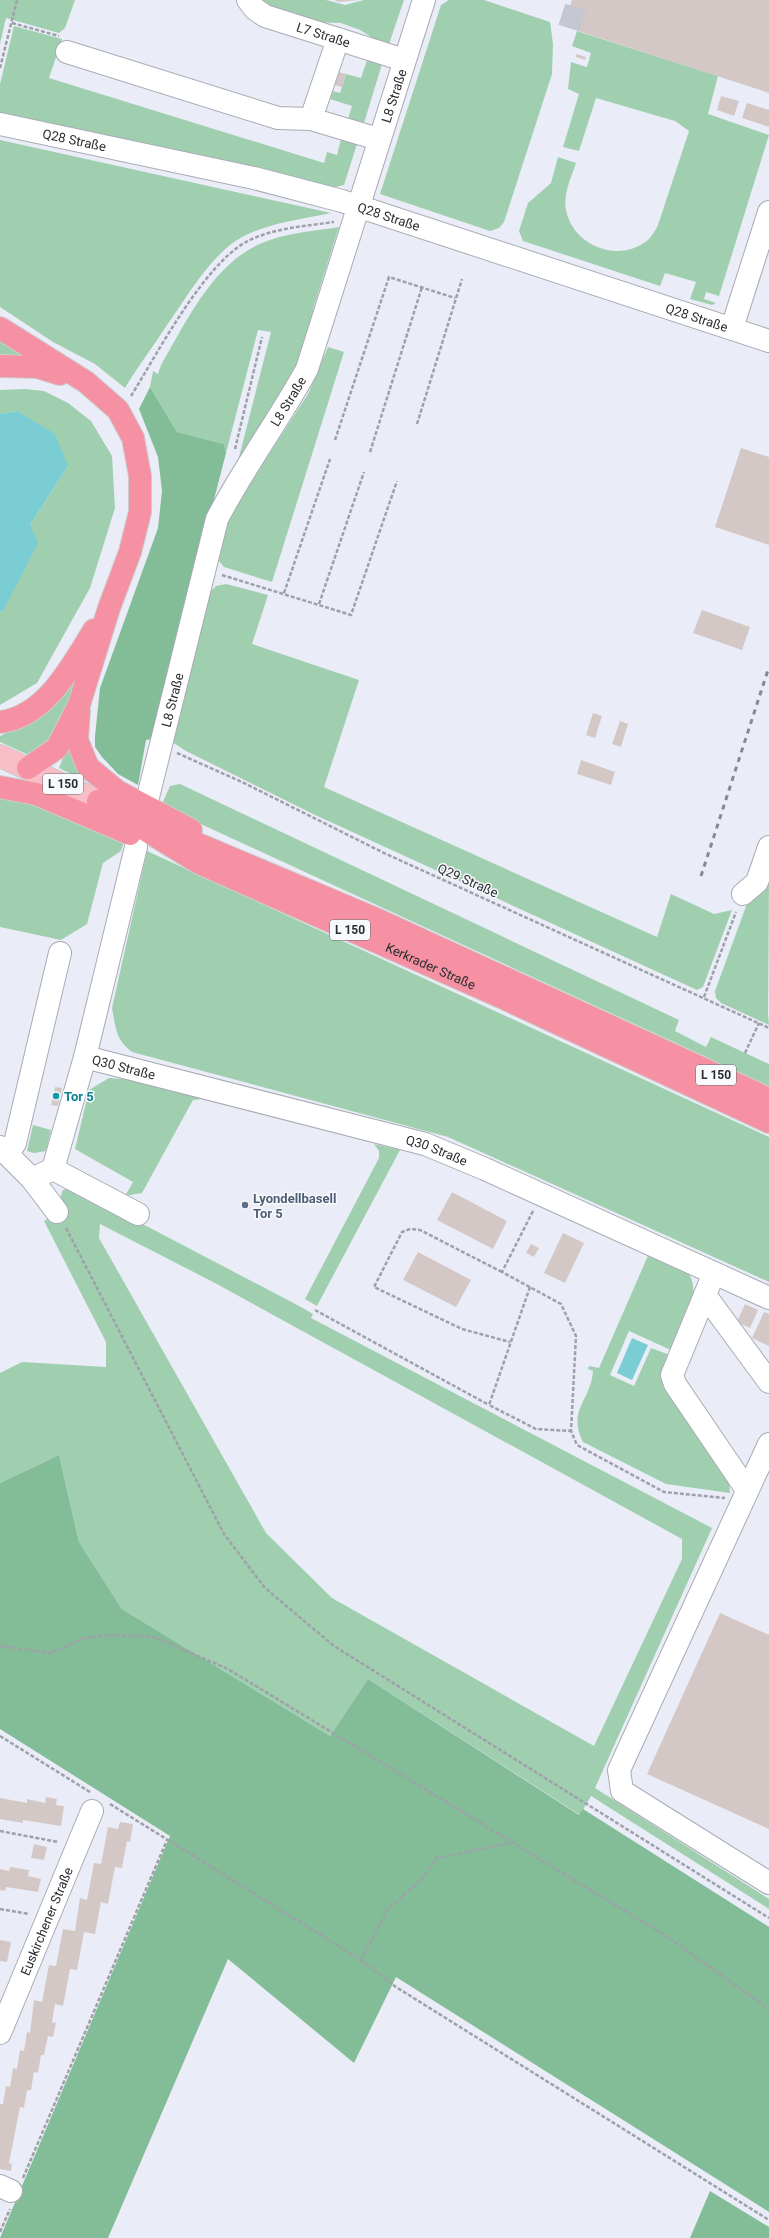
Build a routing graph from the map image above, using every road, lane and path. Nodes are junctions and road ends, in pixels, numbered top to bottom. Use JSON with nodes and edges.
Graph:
{"nodes":[{"id":1,"x":17,"y":0,"type":"edge"},
{"id":2,"x":248,"y":0,"type":"edge"},
{"id":3,"x":424,"y":0,"type":"edge"},
{"id":4,"x":12,"y":23,"type":"junction"},
{"id":5,"x":338,"y":39,"type":"junction"},
{"id":6,"x":67,"y":52,"type":"joint"},
{"id":7,"x":404,"y":60,"type":"junction"},
{"id":8,"x":0,"y":68,"type":"edge"},
{"id":9,"x":311,"y":119,"type":"junction"},
{"id":10,"x":0,"y":124,"type":"edge"},
{"id":11,"x":378,"y":139,"type":"junction"},
{"id":12,"x":355,"y":212,"type":"junction"},
{"id":13,"x":769,"y":212,"type":"edge"},
{"id":14,"x":462,"y":279,"type":"dead end"},
{"id":15,"x":422,"y":287,"type":"junction"},
{"id":16,"x":455,"y":298,"type":"junction"},
{"id":17,"x":0,"y":328,"type":"edge"},
{"id":18,"x":732,"y":328,"type":"junction"},
{"id":19,"x":262,"y":337,"type":"dead end"},
{"id":20,"x":769,"y":341,"type":"edge"},
{"id":21,"x":0,"y":366,"type":"edge"},
{"id":22,"x":86,"y":382,"type":"junction"},
{"id":23,"x":118,"y":410,"type":"junction"},
{"id":24,"x":417,"y":424,"type":"dead end"},
{"id":25,"x":335,"y":440,"type":"dead end"},
{"id":26,"x":234,"y":451,"type":"dead end"},
{"id":27,"x":370,"y":452,"type":"dead end"},
{"id":28,"x":330,"y":459,"type":"dead end"},
{"id":29,"x":364,"y":472,"type":"dead end"},
{"id":30,"x":397,"y":481,"type":"dead end"},
{"id":31,"x":204,"y":570,"type":"junction"},
{"id":32,"x":284,"y":593,"type":"junction"},
{"id":33,"x":319,"y":604,"type":"junction"},
{"id":34,"x":109,"y":608,"type":"junction"},
{"id":35,"x":79,"y":705,"type":"junction"},
{"id":36,"x":0,"y":722,"type":"edge"},
{"id":37,"x":160,"y":747,"type":"junction"},
{"id":38,"x":0,"y":756,"type":"edge"},
{"id":39,"x":28,"y":768,"type":"junction"},
{"id":40,"x":0,"y":787,"type":"edge"},
{"id":41,"x":148,"y":797,"type":"dead end"},
{"id":42,"x":98,"y":801,"type":"junction"},
{"id":43,"x":136,"y":847,"type":"dead end"},
{"id":44,"x":769,"y":848,"type":"edge"},
{"id":45,"x":199,"y":863,"type":"junction"},
{"id":46,"x":743,"y":894,"type":"joint"},
{"id":47,"x":376,"y":919,"type":"junction"},
{"id":48,"x":60,"y":953,"type":"dead end"},
{"id":49,"x":704,"y":997,"type":"junction"},
{"id":50,"x":759,"y":1023,"type":"junction"},
{"id":51,"x":769,"y":1028,"type":"edge"},
{"id":52,"x":745,"y":1053,"type":"dead end"},
{"id":53,"x":85,"y":1057,"type":"junction"},
{"id":54,"x":769,"y":1099,"type":"edge"},
{"id":55,"x":769,"y":1122,"type":"edge"},
{"id":56,"x":4,"y":1150,"type":"edge"},
{"id":57,"x":54,"y":1169,"type":"junction"},
{"id":58,"x":32,"y":1179,"type":"junction"},
{"id":59,"x":541,"y":1195,"type":"junction"},
{"id":60,"x":57,"y":1212,"type":"joint"},
{"id":61,"x":138,"y":1214,"type":"dead end"},
{"id":62,"x":502,"y":1272,"type":"junction"},
{"id":63,"x":714,"y":1273,"type":"junction"},
{"id":64,"x":530,"y":1287,"type":"junction"},
{"id":65,"x":705,"y":1295,"type":"junction"},
{"id":66,"x":769,"y":1298,"type":"edge"},
{"id":67,"x":315,"y":1310,"type":"dead end"},
{"id":68,"x":510,"y":1342,"type":"junction"},
{"id":69,"x":769,"y":1382,"type":"edge"},
{"id":70,"x":489,"y":1405,"type":"junction"},
{"id":71,"x":571,"y":1430,"type":"junction"},
{"id":72,"x":769,"y":1444,"type":"edge"},
{"id":73,"x":745,"y":1495,"type":"junction"},
{"id":74,"x":0,"y":1646,"type":"edge"},
{"id":75,"x":0,"y":1736,"type":"edge"},
{"id":76,"x":96,"y":1801,"type":"junction"},
{"id":77,"x":0,"y":1831,"type":"edge"},
{"id":78,"x":167,"y":1840,"type":"junction"},
{"id":79,"x":511,"y":1843,"type":"junction"},
{"id":80,"x":77,"y":1846,"type":"junction"},
{"id":81,"x":769,"y":1884,"type":"edge"},
{"id":82,"x":0,"y":1909,"type":"edge"},
{"id":83,"x":46,"y":1917,"type":"junction"},
{"id":84,"x":769,"y":1918,"type":"edge"},
{"id":85,"x":361,"y":1960,"type":"junction"},
{"id":86,"x":769,"y":2009,"type":"edge"},
{"id":87,"x":0,"y":2033,"type":"edge"},
{"id":88,"x":5,"y":2188,"type":"edge"},
{"id":89,"x":769,"y":2220,"type":"edge"},
{"id":90,"x":0,"y":2232,"type":"edge"}],
"edges":[{"from":1,"to":4,"type":"path"},
{"from":2,"to":5,"type":"street","name":"L7 Straße"},
{"from":3,"to":7,"type":"street","name":"L8 Straße"},
{"from":4,"to":6,"type":"path"},
{"from":4,"to":8,"type":"path"},
{"from":5,"to":7,"type":"street","name":"L7 Straße"},
{"from":5,"to":9,"type":"street"},
{"from":6,"to":9,"type":"street"},
{"from":7,"to":11,"type":"street","name":"L8 Straße"},
{"from":9,"to":11,"type":"street"},
{"from":10,"to":12,"type":"street","name":"Q28 Straße"},
{"from":11,"to":12,"type":"street","name":"L8 Straße"},
{"from":12,"to":18,"type":"street","name":"Q28 Straße"},
{"from":12,"to":23,"type":"path"},
{"from":12,"to":31,"type":"street","name":"L8 Straße"},
{"from":13,"to":18,"type":"street"},
{"from":14,"to":16,"type":"path"},
{"from":15,"to":16,"type":"path"},
{"from":15,"to":25,"type":"path"},
{"from":15,"to":27,"type":"path"},
{"from":16,"to":24,"type":"path"},
{"from":17,"to":22,"type":"highway"},
{"from":18,"to":20,"type":"street","name":"Q28 Straße"},
{"from":19,"to":26,"type":"path"},
{"from":21,"to":22,"type":"highway"},
{"from":22,"to":23,"type":"highway"},
{"from":23,"to":34,"type":"highway"},
{"from":28,"to":32,"type":"path"},
{"from":29,"to":33,"type":"path"},
{"from":30,"to":33,"type":"path"},
{"from":31,"to":32,"type":"path"},
{"from":31,"to":37,"type":"street","name":"L8 Straße"},
{"from":32,"to":33,"type":"path"},
{"from":34,"to":35,"type":"highway"},
{"from":34,"to":36,"type":"highway"},
{"from":35,"to":39,"type":"highway"},
{"from":35,"to":47,"type":"highway"},
{"from":37,"to":41,"type":"street","name":"L8 Straße"},
{"from":37,"to":49,"type":"path","name":"Q29 Straße"},
{"from":38,"to":39,"type":"main road","name":"Kerkrader Straße","number":"L 150"},
{"from":39,"to":42,"type":"main road","name":"Kerkrader Straße","number":"L 150"},
{"from":40,"to":45,"type":"highway"},
{"from":42,"to":45,"type":"highway","name":"Kerkrader Straße","number":"L 150"},
{"from":42,"to":47,"type":"highway","name":"Kerkrader Straße","number":"L 150"},
{"from":43,"to":53,"type":"street"},
{"from":44,"to":46,"type":"street"},
{"from":45,"to":55,"type":"highway","name":"Kerkrader Straße","number":"L 150"},
{"from":46,"to":49,"type":"path"},
{"from":47,"to":54,"type":"highway","name":"Kerkrader Straße","number":"L 150"},
{"from":48,"to":56,"type":"street"},
{"from":49,"to":50,"type":"path","name":"Q29 Straße"},
{"from":50,"to":51,"type":"path","name":"Q29 Straße"},
{"from":50,"to":52,"type":"path"},
{"from":53,"to":57,"type":"street"},
{"from":53,"to":59,"type":"street","name":"Q30 Straße"},
{"from":56,"to":58,"type":"street"},
{"from":57,"to":58,"type":"street"},
{"from":57,"to":61,"type":"street"},
{"from":58,"to":60,"type":"street"},
{"from":59,"to":62,"type":"path"},
{"from":59,"to":63,"type":"street","name":"Q30 Straße"},
{"from":60,"to":84,"type":"path"},
{"from":62,"to":64,"type":"path"},
{"from":62,"to":68,"type":"path"},
{"from":63,"to":65,"type":"street"},
{"from":63,"to":66,"type":"street","name":"Q30 Straße"},
{"from":64,"to":68,"type":"path"},
{"from":64,"to":71,"type":"path"},
{"from":65,"to":69,"type":"street"},
{"from":65,"to":73,"type":"street"},
{"from":67,"to":70,"type":"path"},
{"from":68,"to":70,"type":"path"},
{"from":70,"to":71,"type":"path"},
{"from":71,"to":73,"type":"path"},
{"from":72,"to":73,"type":"street"},
{"from":73,"to":81,"type":"street"},
{"from":74,"to":79,"type":"path"},
{"from":75,"to":76,"type":"path"},
{"from":76,"to":78,"type":"path"},
{"from":76,"to":80,"type":"street","name":"Euskirchener Straße"},
{"from":77,"to":80,"type":"path"},
{"from":78,"to":85,"type":"path"},
{"from":78,"to":88,"type":"path"},
{"from":79,"to":85,"type":"path"},
{"from":79,"to":86,"type":"path"},
{"from":80,"to":83,"type":"street","name":"Euskirchener Straße"},
{"from":82,"to":83,"type":"path"},
{"from":83,"to":87,"type":"street","name":"Euskirchener Straße"},
{"from":85,"to":89,"type":"path"},
{"from":88,"to":90,"type":"path"}]}
